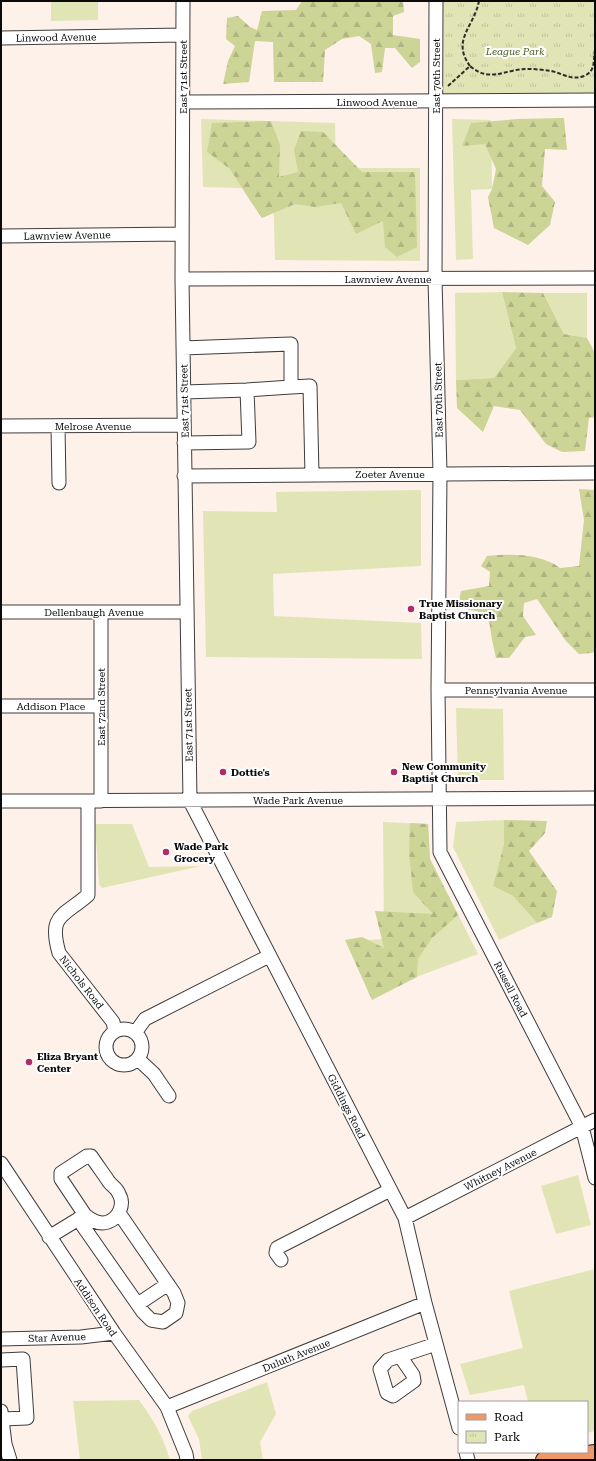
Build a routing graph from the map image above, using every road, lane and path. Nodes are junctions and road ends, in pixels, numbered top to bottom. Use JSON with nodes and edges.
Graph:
{"nodes":[{"id":1,"x":183,"y":1,"type":"edge"},
{"id":2,"x":436,"y":1,"type":"edge"},
{"id":3,"x":479,"y":1,"type":"edge"},
{"id":4,"x":183,"y":35,"type":"junction"},
{"id":5,"x":1,"y":38,"type":"edge"},
{"id":6,"x":595,"y":50,"type":"edge"},
{"id":7,"x":470,"y":66,"type":"junction"},
{"id":8,"x":447,"y":87,"type":"dead end"},
{"id":9,"x":595,"y":100,"type":"edge"},
{"id":10,"x":183,"y":102,"type":"junction"},
{"id":11,"x":435,"y":102,"type":"junction"},
{"id":12,"x":182,"y":234,"type":"junction"},
{"id":13,"x":1,"y":236,"type":"edge"},
{"id":14,"x":595,"y":278,"type":"edge"},
{"id":15,"x":182,"y":279,"type":"junction"},
{"id":16,"x":435,"y":279,"type":"junction"},
{"id":17,"x":183,"y":348,"type":"junction"},
{"id":18,"x":291,"y":387,"type":"junction"},
{"id":19,"x":247,"y":390,"type":"junction"},
{"id":20,"x":184,"y":392,"type":"junction"},
{"id":21,"x":1,"y":426,"type":"edge"},
{"id":22,"x":58,"y":426,"type":"junction"},
{"id":23,"x":184,"y":426,"type":"junction"},
{"id":24,"x":184,"y":443,"type":"junction"},
{"id":25,"x":440,"y":473,"type":"junction"},
{"id":26,"x":595,"y":473,"type":"edge"},
{"id":27,"x":312,"y":475,"type":"junction"},
{"id":28,"x":184,"y":476,"type":"junction"},
{"id":29,"x":59,"y":483,"type":"dead end"},
{"id":30,"x":1,"y":612,"type":"edge"},
{"id":31,"x":101,"y":612,"type":"junction"},
{"id":32,"x":187,"y":612,"type":"junction"},
{"id":33,"x":438,"y":690,"type":"junction"},
{"id":34,"x":595,"y":690,"type":"edge"},
{"id":35,"x":1,"y":706,"type":"edge"},
{"id":36,"x":101,"y":706,"type":"junction"},
{"id":37,"x":595,"y":798,"type":"edge"},
{"id":38,"x":439,"y":799,"type":"junction"},
{"id":39,"x":1,"y":801,"type":"edge"},
{"id":40,"x":95,"y":801,"type":"junction"},
{"id":41,"x":190,"y":801,"type":"junction"},
{"id":42,"x":270,"y":956,"type":"junction"},
{"id":43,"x":115,"y":1031,"type":"junction"},
{"id":44,"x":136,"y":1033,"type":"junction"},
{"id":45,"x":138,"y":1059,"type":"junction"},
{"id":46,"x":168,"y":1096,"type":"dead end"},
{"id":47,"x":595,"y":1120,"type":"edge"},
{"id":48,"x":582,"y":1127,"type":"junction"},
{"id":49,"x":1,"y":1163,"type":"edge"},
{"id":50,"x":595,"y":1178,"type":"edge"},
{"id":51,"x":390,"y":1190,"type":"junction"},
{"id":52,"x":119,"y":1213,"type":"junction"},
{"id":53,"x":82,"y":1217,"type":"junction"},
{"id":54,"x":404,"y":1218,"type":"junction"},
{"id":55,"x":49,"y":1237,"type":"junction"},
{"id":56,"x":281,"y":1260,"type":"dead end"},
{"id":57,"x":168,"y":1284,"type":"junction"},
{"id":58,"x":425,"y":1303,"type":"junction"},
{"id":59,"x":138,"y":1304,"type":"junction"},
{"id":60,"x":114,"y":1334,"type":"junction"},
{"id":61,"x":1,"y":1339,"type":"edge"},
{"id":62,"x":436,"y":1344,"type":"junction"},
{"id":63,"x":400,"y":1356,"type":"dead end"},
{"id":64,"x":1,"y":1360,"type":"edge"},
{"id":65,"x":167,"y":1407,"type":"junction"},
{"id":66,"x":2,"y":1415,"type":"edge"},
{"id":67,"x":458,"y":1424,"type":"edge"},
{"id":68,"x":595,"y":1453,"type":"edge"},
{"id":69,"x":186,"y":1457,"type":"edge"},
{"id":70,"x":10,"y":1460,"type":"edge"},
{"id":71,"x":544,"y":1460,"type":"edge"}],
"edges":[{"from":1,"to":4,"type":"street","name":"East 71st Street"},
{"from":2,"to":11,"type":"street","name":"East 70th Street"},
{"from":3,"to":7,"type":"path"},
{"from":4,"to":5,"type":"street","name":"Linwood Avenue"},
{"from":4,"to":10,"type":"street","name":"East 71st Street"},
{"from":6,"to":7,"type":"path"},
{"from":7,"to":8,"type":"path"},
{"from":9,"to":11,"type":"street","name":"Linwood Avenue"},
{"from":10,"to":11,"type":"street","name":"Linwood Avenue"},
{"from":10,"to":12,"type":"street","name":"East 71st Street"},
{"from":11,"to":16,"type":"street","name":"East 70th Street"},
{"from":12,"to":13,"type":"street","name":"Lawnview Avenue"},
{"from":12,"to":15,"type":"street","name":"East 71st Street"},
{"from":14,"to":16,"type":"street","name":"Lawnview Avenue"},
{"from":15,"to":16,"type":"street","name":"Lawnview Avenue"},
{"from":15,"to":17,"type":"street","name":"East 71st Street"},
{"from":16,"to":25,"type":"street","name":"East 70th Street"},
{"from":17,"to":18,"type":"street"},
{"from":17,"to":20,"type":"street","name":"East 71st Street"},
{"from":18,"to":19,"type":"street"},
{"from":18,"to":27,"type":"street"},
{"from":19,"to":20,"type":"street"},
{"from":19,"to":24,"type":"street"},
{"from":20,"to":23,"type":"street","name":"East 71st Street"},
{"from":21,"to":22,"type":"street","name":"Melrose Avenue"},
{"from":22,"to":23,"type":"street","name":"Melrose Avenue"},
{"from":22,"to":29,"type":"street"},
{"from":23,"to":24,"type":"street","name":"East 71st Street"},
{"from":24,"to":28,"type":"street","name":"East 71st Street"},
{"from":25,"to":26,"type":"street","name":"Zoeter Avenue"},
{"from":25,"to":27,"type":"street","name":"Zoeter Avenue"},
{"from":25,"to":33,"type":"street","name":"East 70th Street"},
{"from":27,"to":28,"type":"street","name":"Zoeter Avenue"},
{"from":28,"to":32,"type":"street","name":"East 71st Street"},
{"from":30,"to":31,"type":"street","name":"Dellenbaugh Avenue"},
{"from":31,"to":32,"type":"street","name":"Dellenbaugh Avenue"},
{"from":31,"to":36,"type":"street","name":"East 72nd Street"},
{"from":32,"to":41,"type":"street","name":"East 71st Street"},
{"from":33,"to":34,"type":"street","name":"Pennsylvania Avenue"},
{"from":33,"to":38,"type":"street","name":"East 70th Street"},
{"from":35,"to":36,"type":"street","name":"Addison Place"},
{"from":36,"to":40,"type":"street","name":"East 72nd Street"},
{"from":37,"to":38,"type":"street","name":"Wade Park Avenue"},
{"from":38,"to":41,"type":"street","name":"Wade Park Avenue"},
{"from":38,"to":48,"type":"street","name":"Russell Road"},
{"from":39,"to":40,"type":"street","name":"Wade Park Avenue"},
{"from":40,"to":41,"type":"street","name":"Wade Park Avenue"},
{"from":40,"to":43,"type":"street","name":"Nichols Road"},
{"from":41,"to":42,"type":"street","name":"Giddings Road"},
{"from":42,"to":44,"type":"street"},
{"from":42,"to":51,"type":"street","name":"Giddings Road"},
{"from":43,"to":44,"type":"street"},
{"from":43,"to":45,"type":"street"},
{"from":44,"to":45,"type":"street"},
{"from":45,"to":46,"type":"street"},
{"from":47,"to":48,"type":"street","name":"Whitney Avenue"},
{"from":48,"to":50,"type":"street","name":"Russell Road"},
{"from":48,"to":54,"type":"street","name":"Whitney Avenue"},
{"from":49,"to":55,"type":"street","name":"Addison Road"},
{"from":51,"to":54,"type":"street","name":"Giddings Road"},
{"from":51,"to":56,"type":"street"},
{"from":52,"to":53,"type":"street"},
{"from":52,"to":53,"type":"street"},
{"from":52,"to":57,"type":"street"},
{"from":53,"to":55,"type":"street"},
{"from":53,"to":59,"type":"street"},
{"from":54,"to":58,"type":"street","name":"Giddings Road"},
{"from":55,"to":60,"type":"street","name":"Addison Road"},
{"from":57,"to":59,"type":"street"},
{"from":57,"to":59,"type":"street"},
{"from":58,"to":62,"type":"street","name":"Giddings Road"},
{"from":58,"to":65,"type":"street","name":"Duluth Avenue"},
{"from":60,"to":61,"type":"street","name":"Star Avenue"},
{"from":60,"to":65,"type":"street","name":"Addison Road"},
{"from":62,"to":63,"type":"street"},
{"from":62,"to":67,"type":"street","name":"Giddings Road"},
{"from":64,"to":66,"type":"street"},
{"from":65,"to":69,"type":"street","name":"Addison Road"},
{"from":66,"to":70,"type":"street"},
{"from":68,"to":71,"type":"main road"}]}
